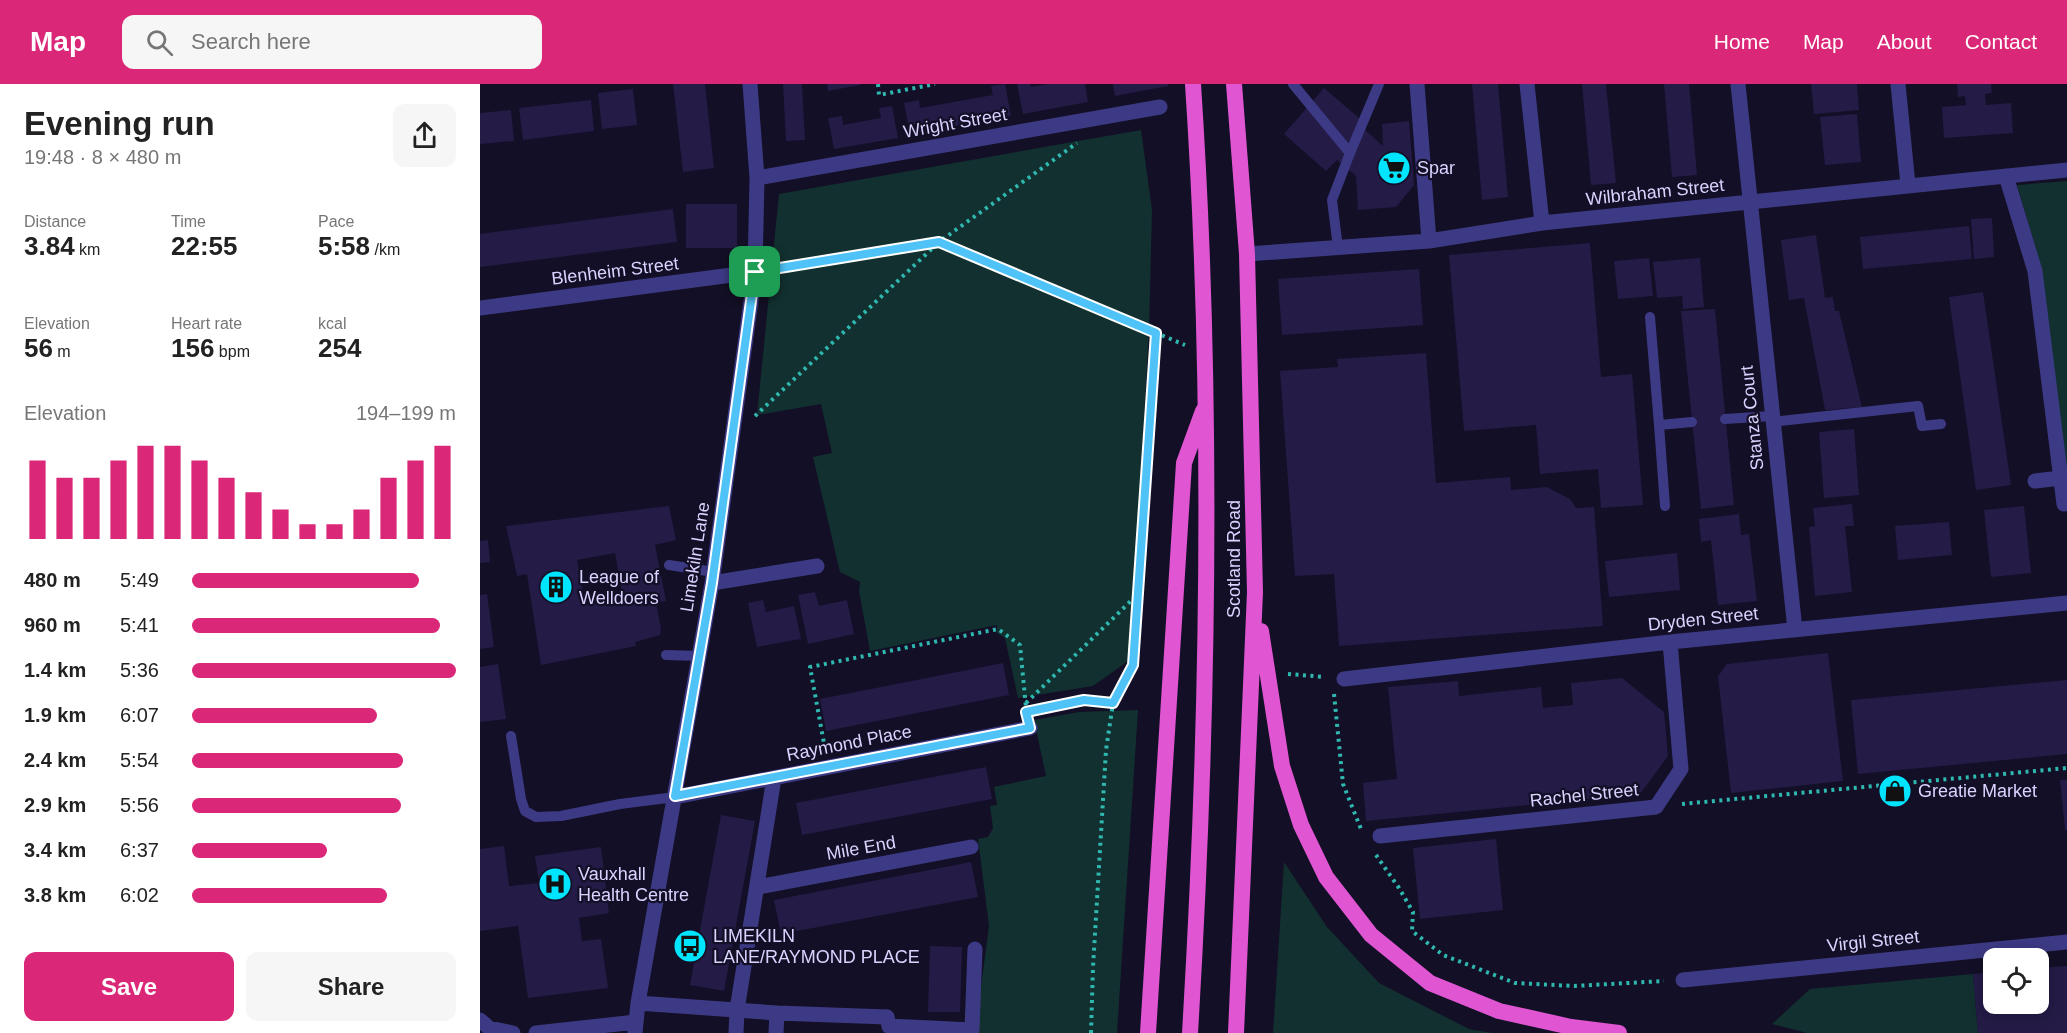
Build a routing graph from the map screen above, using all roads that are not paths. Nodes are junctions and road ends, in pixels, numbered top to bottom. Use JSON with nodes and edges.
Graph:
{"nodes":[{"id":1,"x":750,"y":84,"type":"edge"},
{"id":2,"x":1193,"y":84,"type":"edge"},
{"id":3,"x":1234,"y":84,"type":"edge"},
{"id":4,"x":1293,"y":84,"type":"edge"},
{"id":5,"x":1378,"y":84,"type":"edge"},
{"id":6,"x":1417,"y":84,"type":"edge"},
{"id":7,"x":1527,"y":84,"type":"edge"},
{"id":8,"x":1738,"y":84,"type":"edge"},
{"id":9,"x":1898,"y":84,"type":"edge"},
{"id":10,"x":1160,"y":107,"type":"dead end"},
{"id":11,"x":1350,"y":153,"type":"junction"},
{"id":12,"x":2067,"y":170,"type":"edge"},
{"id":13,"x":2006,"y":176,"type":"junction"},
{"id":14,"x":757,"y":178,"type":"junction"},
{"id":15,"x":1908,"y":185,"type":"junction"},
{"id":16,"x":1749,"y":201,"type":"junction"},
{"id":17,"x":1542,"y":223,"type":"junction"},
{"id":18,"x":1429,"y":241,"type":"junction"},
{"id":19,"x":1338,"y":248,"type":"junction"},
{"id":20,"x":1247,"y":254,"type":"junction"},
{"id":21,"x":755,"y":272,"type":"junction"},
{"id":22,"x":480,"y":308,"type":"edge"},
{"id":23,"x":1650,"y":317,"type":"dead end"},
{"id":24,"x":1207,"y":400,"type":"junction"},
{"id":25,"x":1725,"y":419,"type":"dead end"},
{"id":26,"x":1772,"y":419,"type":"junction"},
{"id":27,"x":1692,"y":422,"type":"dead end"},
{"id":28,"x":1941,"y":424,"type":"dead end"},
{"id":29,"x":1659,"y":425,"type":"junction"},
{"id":30,"x":2061,"y":478,"type":"junction"},
{"id":31,"x":2036,"y":481,"type":"dead end"},
{"id":32,"x":2064,"y":504,"type":"dead end"},
{"id":33,"x":1665,"y":506,"type":"dead end"},
{"id":34,"x":669,"y":565,"type":"dead end"},
{"id":35,"x":817,"y":566,"type":"dead end"},
{"id":36,"x":713,"y":577,"type":"junction"},
{"id":37,"x":1255,"y":592,"type":"junction"},
{"id":38,"x":2067,"y":603,"type":"edge"},
{"id":39,"x":1795,"y":630,"type":"junction"},
{"id":40,"x":1670,"y":642,"type":"junction"},
{"id":41,"x":666,"y":655,"type":"dead end"},
{"id":42,"x":700,"y":656,"type":"junction"},
{"id":43,"x":1338,"y":679,"type":"road end"},
{"id":44,"x":1030,"y":728,"type":"dead end"},
{"id":45,"x":511,"y":736,"type":"dead end"},
{"id":46,"x":774,"y":778,"type":"junction"},
{"id":47,"x":675,"y":796,"type":"junction"},
{"id":48,"x":1380,"y":836,"type":"road end"},
{"id":49,"x":971,"y":847,"type":"dead end"},
{"id":50,"x":758,"y":887,"type":"junction"},
{"id":51,"x":2067,"y":942,"type":"edge"},
{"id":52,"x":975,"y":949,"type":"dead end"},
{"id":53,"x":1683,"y":980,"type":"road end"},
{"id":54,"x":638,"y":1003,"type":"junction"},
{"id":55,"x":737,"y":1010,"type":"junction"},
{"id":56,"x":777,"y":1013,"type":"junction"},
{"id":57,"x":480,"y":1020,"type":"edge"},
{"id":58,"x":635,"y":1028,"type":"edge"},
{"id":59,"x":513,"y":1033,"type":"edge"},
{"id":60,"x":536,"y":1033,"type":"edge"},
{"id":61,"x":736,"y":1033,"type":"edge"},
{"id":62,"x":776,"y":1033,"type":"edge"},
{"id":63,"x":1148,"y":1033,"type":"edge"},
{"id":64,"x":1190,"y":1033,"type":"edge"},
{"id":65,"x":1236,"y":1033,"type":"edge"},
{"id":66,"x":1619,"y":1033,"type":"edge"}],
"edges":[{"from":1,"to":14,"type":"street","name":"Limekiln Lane"},
{"from":2,"to":24,"type":"highway","name":"Scotland Road"},
{"from":3,"to":20,"type":"highway","name":"Scotland Road"},
{"from":4,"to":11,"type":"lane"},
{"from":5,"to":11,"type":"lane"},
{"from":6,"to":18,"type":"street"},
{"from":7,"to":17,"type":"street"},
{"from":8,"to":16,"type":"street","name":"Stanza Court"},
{"from":9,"to":15,"type":"street"},
{"from":10,"to":14,"type":"street","name":"Wright Street"},
{"from":11,"to":19,"type":"lane"},
{"from":12,"to":13,"type":"street","name":"Wilbraham Street"},
{"from":13,"to":15,"type":"street","name":"Wilbraham Street"},
{"from":13,"to":30,"type":"street"},
{"from":14,"to":21,"type":"street","name":"Limekiln Lane"},
{"from":15,"to":16,"type":"street","name":"Wilbraham Street"},
{"from":16,"to":17,"type":"street","name":"Wilbraham Street"},
{"from":16,"to":26,"type":"street","name":"Stanza Court"},
{"from":17,"to":18,"type":"street","name":"Wilbraham Street"},
{"from":18,"to":19,"type":"street","name":"Wilbraham Street"},
{"from":19,"to":20,"type":"street","name":"Wilbraham Street"},
{"from":20,"to":37,"type":"highway","name":"Scotland Road"},
{"from":21,"to":22,"type":"street","name":"Blenheim Street"},
{"from":21,"to":36,"type":"street","name":"Limekiln Lane"},
{"from":23,"to":29,"type":"lane"},
{"from":24,"to":63,"type":"highway"},
{"from":24,"to":64,"type":"highway","name":"Scotland Road"},
{"from":25,"to":26,"type":"lane"},
{"from":26,"to":28,"type":"lane"},
{"from":26,"to":39,"type":"street","name":"Stanza Court"},
{"from":27,"to":29,"type":"lane"},
{"from":29,"to":33,"type":"lane"},
{"from":30,"to":31,"type":"street"},
{"from":30,"to":32,"type":"street"},
{"from":34,"to":36,"type":"lane"},
{"from":35,"to":36,"type":"street"},
{"from":36,"to":42,"type":"street","name":"Limekiln Lane"},
{"from":37,"to":65,"type":"highway","name":"Scotland Road"},
{"from":37,"to":66,"type":"highway"},
{"from":38,"to":39,"type":"street","name":"Dryden Street"},
{"from":39,"to":40,"type":"street","name":"Dryden Street"},
{"from":40,"to":43,"type":"street","name":"Dryden Street"},
{"from":40,"to":48,"type":"street","name":"Rachel Street"},
{"from":41,"to":42,"type":"lane"},
{"from":42,"to":47,"type":"street","name":"Limekiln Lane"},
{"from":44,"to":46,"type":"street","name":"Raymond Place"},
{"from":45,"to":47,"type":"lane"},
{"from":46,"to":47,"type":"street","name":"Raymond Place"},
{"from":46,"to":50,"type":"street"},
{"from":47,"to":54,"type":"street","name":"Limekiln Lane"},
{"from":49,"to":50,"type":"street","name":"Mile End"},
{"from":50,"to":55,"type":"street"},
{"from":51,"to":53,"type":"street","name":"Virgil Street"},
{"from":52,"to":56,"type":"street"},
{"from":54,"to":55,"type":"street"},
{"from":54,"to":58,"type":"street","name":"Limekiln Lane"},
{"from":55,"to":56,"type":"street"},
{"from":55,"to":61,"type":"street"},
{"from":56,"to":62,"type":"street"},
{"from":57,"to":59,"type":"street"},
{"from":58,"to":60,"type":"street"}]}
